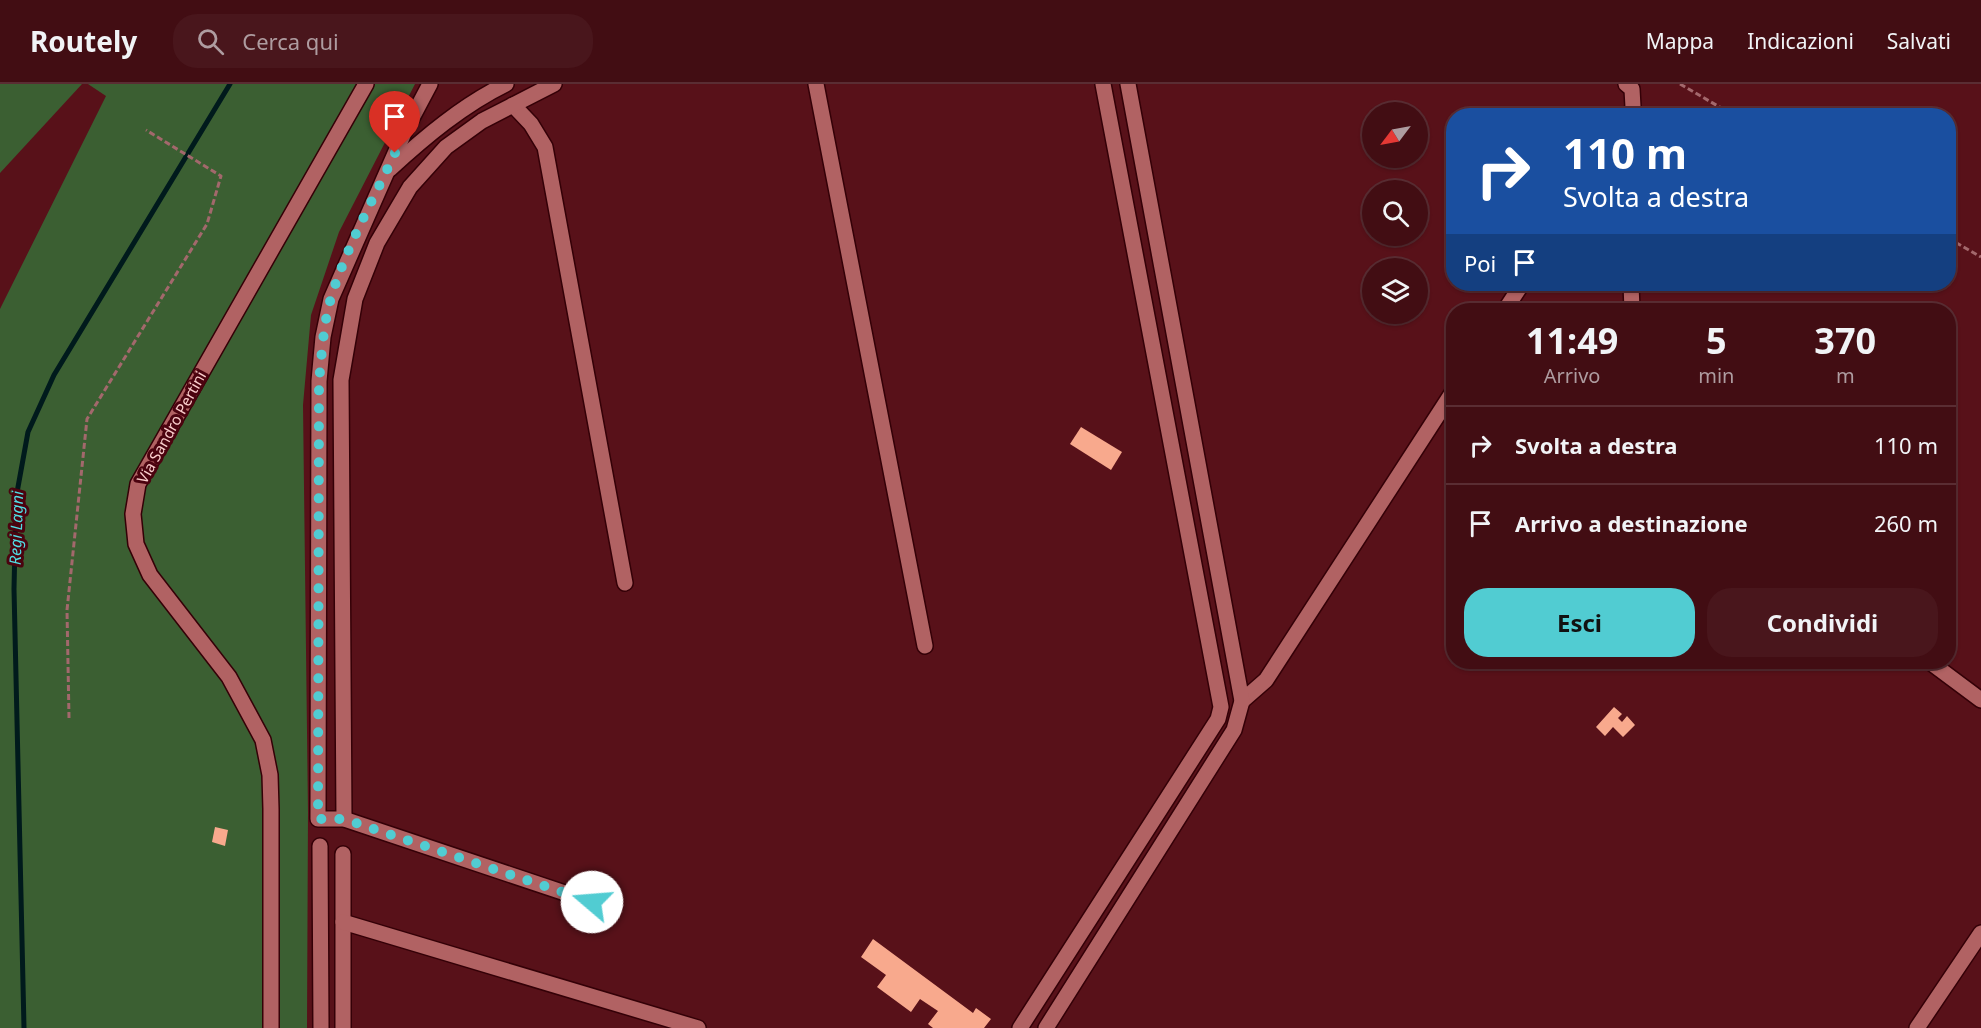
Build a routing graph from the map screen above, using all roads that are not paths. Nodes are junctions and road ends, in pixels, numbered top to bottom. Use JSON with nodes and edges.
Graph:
{"nodes":[{"id":1,"x":366,"y":84,"type":"edge"},
{"id":2,"x":430,"y":84,"type":"edge"},
{"id":3,"x":506,"y":84,"type":"edge"},
{"id":4,"x":554,"y":84,"type":"edge"},
{"id":5,"x":816,"y":84,"type":"edge"},
{"id":6,"x":1103,"y":84,"type":"edge"},
{"id":7,"x":1128,"y":84,"type":"edge"},
{"id":8,"x":1626,"y":84,"type":"edge"},
{"id":9,"x":513,"y":105,"type":"junction"},
{"id":10,"x":1633,"y":108,"type":"edge"},
{"id":11,"x":386,"y":173,"type":"junction"},
{"id":12,"x":1446,"y":402,"type":"edge"},
{"id":13,"x":626,"y":583,"type":"dead end"},
{"id":14,"x":925,"y":646,"type":"dead end"},
{"id":15,"x":1939,"y":669,"type":"edge"},
{"id":16,"x":1981,"y":700,"type":"edge"},
{"id":17,"x":1242,"y":701,"type":"junction"},
{"id":18,"x":344,"y":819,"type":"junction"},
{"id":19,"x":320,"y":846,"type":"dead end"},
{"id":20,"x":342,"y":854,"type":"dead end"},
{"id":21,"x":592,"y":902,"type":"dead end"},
{"id":22,"x":343,"y":922,"type":"junction"},
{"id":23,"x":1981,"y":933,"type":"edge"},
{"id":24,"x":271,"y":1028,"type":"edge"},
{"id":25,"x":321,"y":1028,"type":"edge"},
{"id":26,"x":343,"y":1028,"type":"edge"},
{"id":27,"x":698,"y":1028,"type":"edge"},
{"id":28,"x":1020,"y":1028,"type":"edge"},
{"id":29,"x":1046,"y":1028,"type":"edge"},
{"id":30,"x":1917,"y":1028,"type":"edge"}],
"edges":[{"from":1,"to":24,"type":"street","name":"Via Sandro Pertini"},
{"from":2,"to":11,"type":"street"},
{"from":3,"to":11,"type":"street"},
{"from":4,"to":9,"type":"street"},
{"from":5,"to":14,"type":"street"},
{"from":6,"to":28,"type":"street"},
{"from":7,"to":17,"type":"street"},
{"from":8,"to":10,"type":"street"},
{"from":9,"to":13,"type":"street"},
{"from":9,"to":18,"type":"street"},
{"from":11,"to":18,"type":"street"},
{"from":12,"to":17,"type":"street"},
{"from":15,"to":16,"type":"street"},
{"from":17,"to":29,"type":"street"},
{"from":18,"to":21,"type":"street"},
{"from":19,"to":25,"type":"street"},
{"from":20,"to":22,"type":"street"},
{"from":22,"to":26,"type":"street"},
{"from":22,"to":27,"type":"street"},
{"from":23,"to":30,"type":"street"}]}
